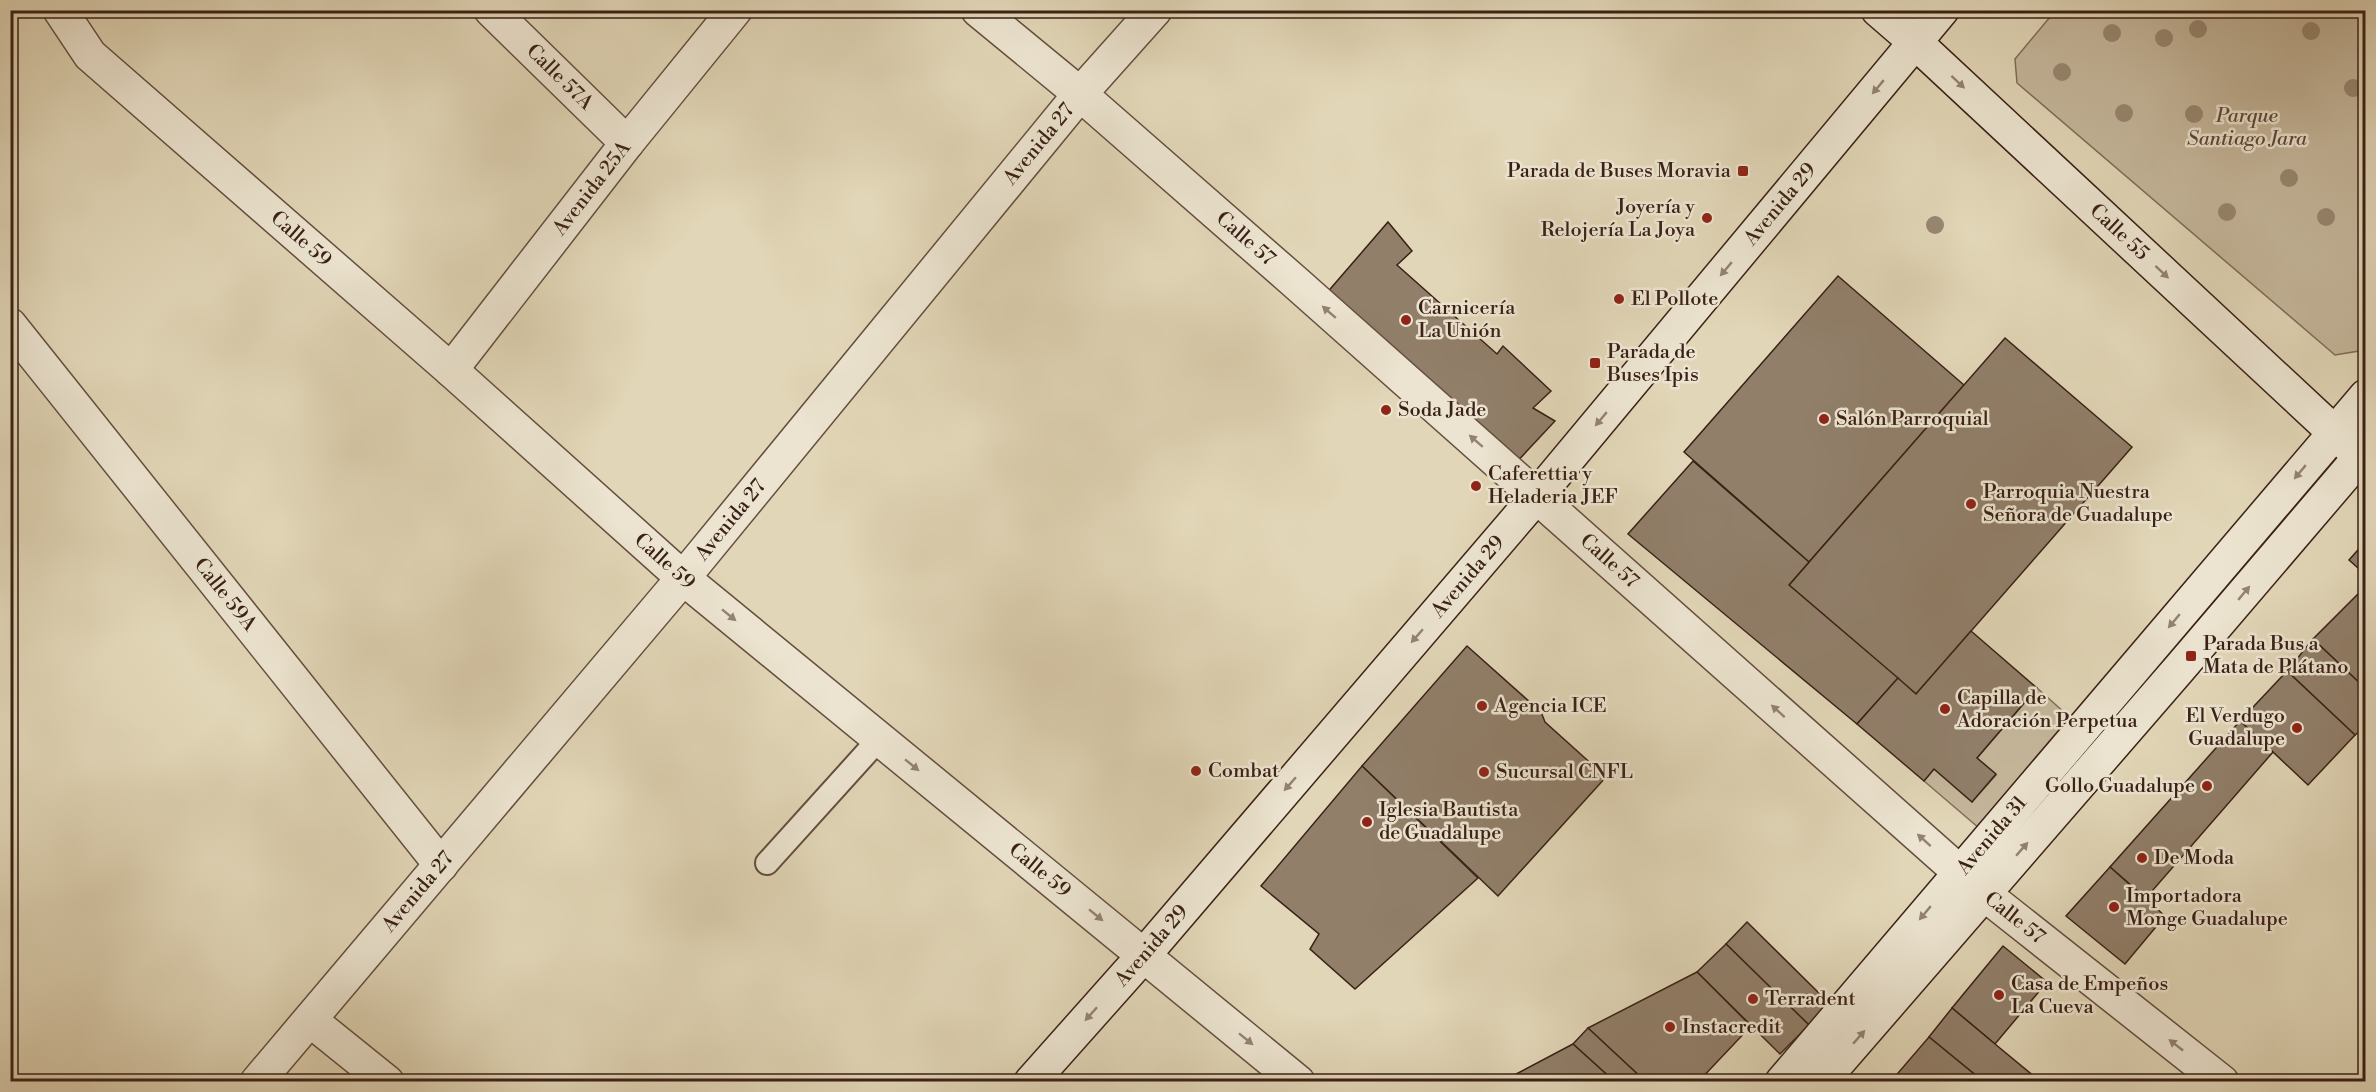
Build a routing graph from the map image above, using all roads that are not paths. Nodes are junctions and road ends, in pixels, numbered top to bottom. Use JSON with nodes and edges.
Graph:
{"nodes":[{"id":1,"x":60,"y":10,"type":"edge"},
{"id":2,"x":491,"y":10,"type":"edge"},
{"id":3,"x":735,"y":10,"type":"edge"},
{"id":4,"x":978,"y":10,"type":"edge"},
{"id":5,"x":1155,"y":10,"type":"edge"},
{"id":6,"x":1878,"y":10,"type":"edge"},
{"id":7,"x":1942,"y":10,"type":"edge"},
{"id":8,"x":1915,"y":42,"type":"junction"},
{"id":9,"x":1080,"y":94,"type":"junction"},
{"id":10,"x":627,"y":142,"type":"junction"},
{"id":11,"x":10,"y":325,"type":"edge"},
{"id":12,"x":451,"y":370,"type":"junction"},
{"id":13,"x":2366,"y":396,"type":"edge"},
{"id":14,"x":2334,"y":432,"type":"junction"},
{"id":15,"x":2363,"y":454,"type":"edge"},
{"id":16,"x":1537,"y":496,"type":"junction"},
{"id":17,"x":684,"y":578,"type":"junction"},
{"id":18,"x":880,"y":738,"type":"junction"},
{"id":19,"x":768,"y":863,"type":"dead end"},
{"id":20,"x":441,"y":865,"type":"junction"},
{"id":21,"x":1972,"y":883,"type":"junction"},
{"id":22,"x":1144,"y":955,"type":"junction"},
{"id":23,"x":310,"y":1020,"type":"junction"},
{"id":24,"x":257,"y":1082,"type":"edge"},
{"id":25,"x":387,"y":1082,"type":"edge"},
{"id":26,"x":1031,"y":1082,"type":"edge"},
{"id":27,"x":1298,"y":1082,"type":"edge"},
{"id":28,"x":1782,"y":1082,"type":"edge"},
{"id":29,"x":1821,"y":1082,"type":"edge"},
{"id":30,"x":2222,"y":1082,"type":"edge"}],
"edges":[{"from":1,"to":12,"type":"street","name":"Calle 59"},
{"from":2,"to":10,"type":"street","name":"Calle 57A"},
{"from":3,"to":10,"type":"street","name":"Avenida 25A"},
{"from":4,"to":9,"type":"street","name":"Calle 57"},
{"from":5,"to":9,"type":"street","name":"Avenida 27"},
{"from":6,"to":8,"type":"street","name":"Calle 55"},
{"from":7,"to":8,"type":"street","name":"Avenida 29"},
{"from":8,"to":14,"type":"street","name":"Calle 55","one_way":true},
{"from":8,"to":16,"type":"street","name":"Avenida 29","one_way":true},
{"from":16,"to":9,"type":"street","name":"Calle 57","one_way":true},
{"from":9,"to":17,"type":"street","name":"Avenida 27"},
{"from":10,"to":12,"type":"street","name":"Avenida 25A"},
{"from":11,"to":20,"type":"street","name":"Calle 59A"},
{"from":12,"to":17,"type":"street","name":"Calle 59"},
{"from":13,"to":14,"type":"street","name":"Avenida 31"},
{"from":14,"to":15,"type":"street","name":"Calle 55"},
{"from":14,"to":21,"type":"street","name":"Avenida 31","one_way":true},
{"from":21,"to":15,"type":"street","name":"Avenida 31","one_way":true},
{"from":21,"to":16,"type":"street","name":"Calle 57","one_way":true},
{"from":16,"to":22,"type":"street","name":"Avenida 29","one_way":true},
{"from":17,"to":18,"type":"street","name":"Calle 59","one_way":true},
{"from":17,"to":20,"type":"street","name":"Avenida 27"},
{"from":18,"to":19,"type":"lane"},
{"from":18,"to":22,"type":"street","name":"Calle 59","one_way":true},
{"from":20,"to":23,"type":"street","name":"Avenida 27"},
{"from":21,"to":28,"type":"street","name":"Avenida 31","one_way":true},
{"from":29,"to":21,"type":"street","name":"Avenida 31","one_way":true},
{"from":30,"to":21,"type":"street","name":"Calle 57","one_way":true},
{"from":22,"to":26,"type":"street","name":"Avenida 29","one_way":true},
{"from":22,"to":27,"type":"street","name":"Calle 59","one_way":true},
{"from":23,"to":24,"type":"street","name":"Avenida 27"},
{"from":23,"to":25,"type":"street"}]}
